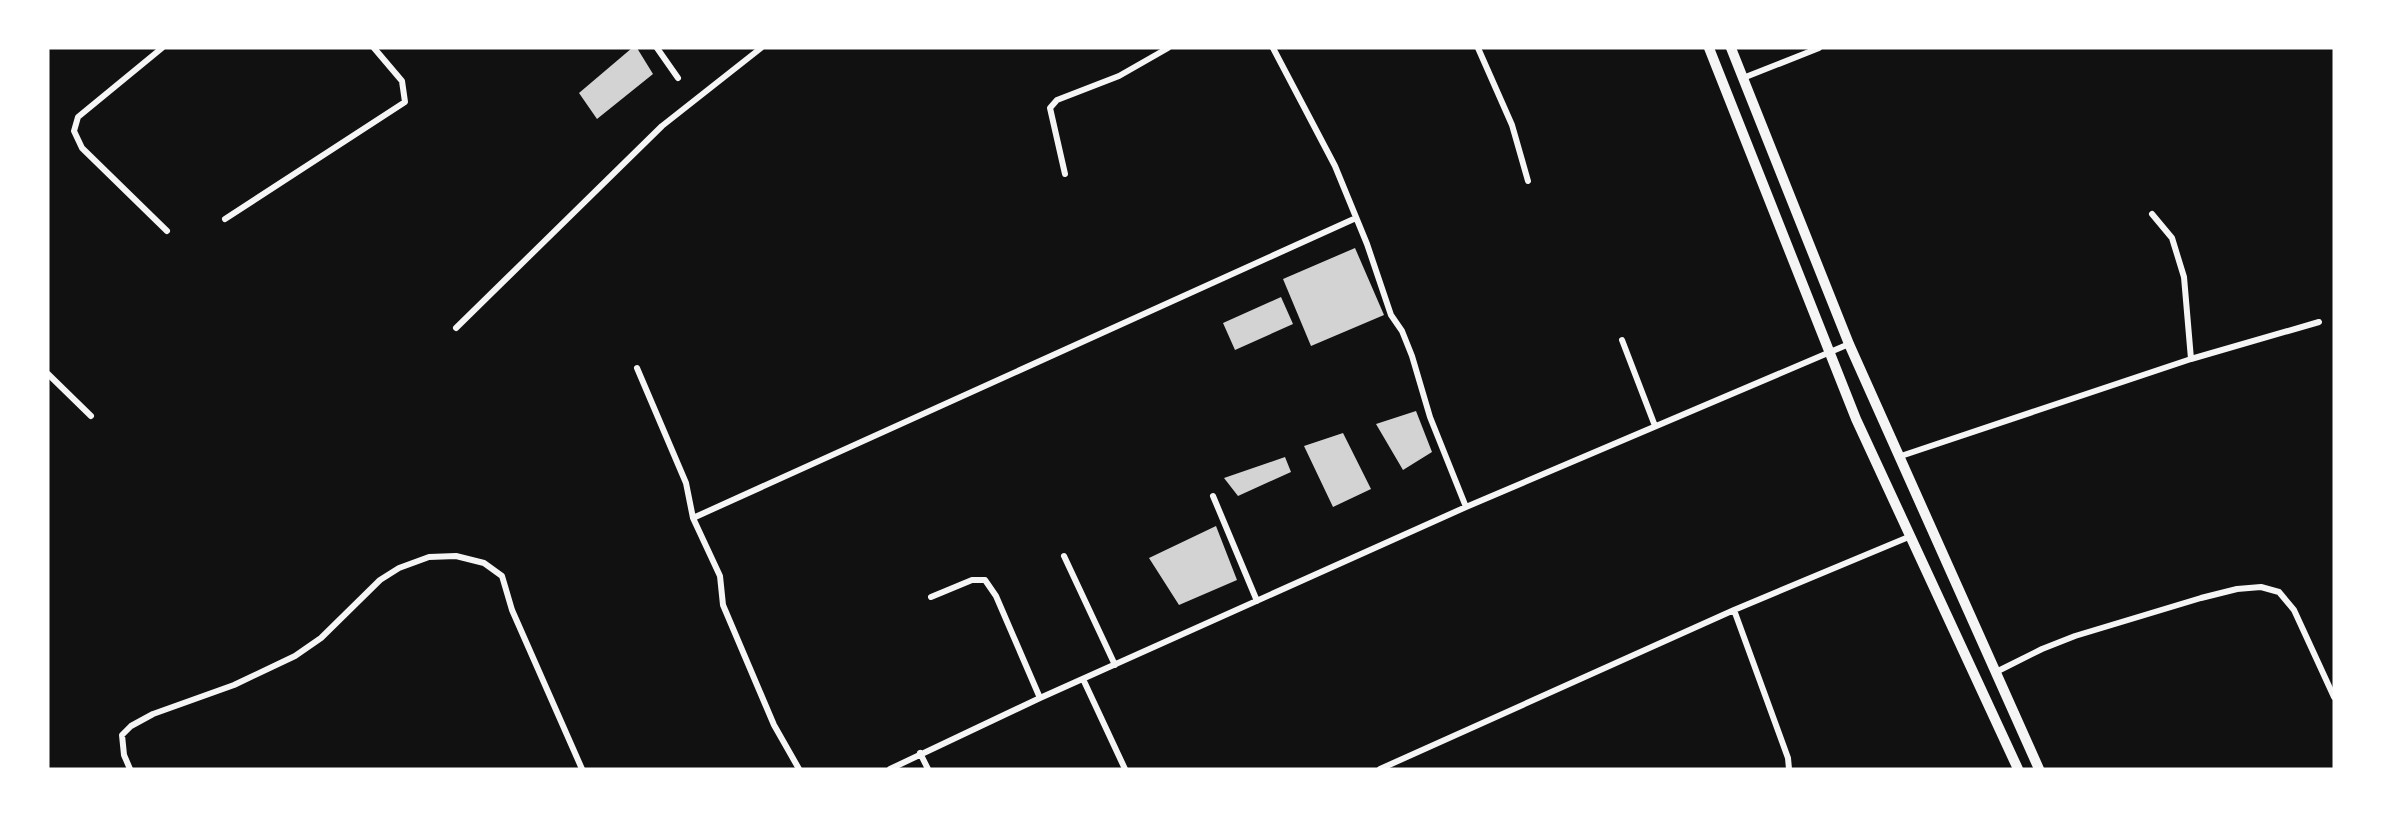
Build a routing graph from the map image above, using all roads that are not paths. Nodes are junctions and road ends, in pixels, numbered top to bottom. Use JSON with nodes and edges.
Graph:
{"nodes":[{"id":1,"x":162,"y":48,"type":"edge"},
{"id":2,"x":374,"y":48,"type":"edge"},
{"id":3,"x":657,"y":48,"type":"edge"},
{"id":4,"x":761,"y":48,"type":"edge"},
{"id":5,"x":1168,"y":48,"type":"edge"},
{"id":6,"x":1273,"y":48,"type":"edge"},
{"id":7,"x":1478,"y":48,"type":"edge"},
{"id":8,"x":1709,"y":48,"type":"edge"},
{"id":9,"x":1731,"y":48,"type":"edge"},
{"id":10,"x":1819,"y":48,"type":"edge"},
{"id":11,"x":678,"y":78,"type":"dead end"},
{"id":12,"x":1743,"y":78,"type":"junction"},
{"id":13,"x":1065,"y":174,"type":"dead end"},
{"id":14,"x":1528,"y":181,"type":"dead end"},
{"id":15,"x":2152,"y":214,"type":"dead end"},
{"id":16,"x":1356,"y":218,"type":"junction"},
{"id":17,"x":225,"y":219,"type":"dead end"},
{"id":18,"x":167,"y":231,"type":"dead end"},
{"id":19,"x":2319,"y":322,"type":"dead end"},
{"id":20,"x":456,"y":328,"type":"dead end"},
{"id":21,"x":1622,"y":340,"type":"dead end"},
{"id":22,"x":1849,"y":344,"type":"junction"},
{"id":23,"x":1829,"y":352,"type":"junction"},
{"id":24,"x":2191,"y":359,"type":"junction"},
{"id":25,"x":637,"y":368,"type":"dead end"},
{"id":26,"x":48,"y":374,"type":"edge"},
{"id":27,"x":91,"y":416,"type":"dead end"},
{"id":28,"x":1655,"y":426,"type":"junction"},
{"id":29,"x":1898,"y":457,"type":"junction"},
{"id":30,"x":1213,"y":496,"type":"dead end"},
{"id":31,"x":1466,"y":507,"type":"junction"},
{"id":32,"x":693,"y":519,"type":"junction"},
{"id":33,"x":1911,"y":536,"type":"junction"},
{"id":34,"x":1064,"y":556,"type":"dead end"},
{"id":35,"x":931,"y":597,"type":"dead end"},
{"id":36,"x":1257,"y":601,"type":"junction"},
{"id":37,"x":1734,"y":610,"type":"junction"},
{"id":38,"x":1115,"y":665,"type":"junction"},
{"id":39,"x":1996,"y":672,"type":"junction"},
{"id":40,"x":1083,"y":679,"type":"junction"},
{"id":41,"x":2334,"y":697,"type":"edge"},
{"id":42,"x":1040,"y":698,"type":"junction"},
{"id":43,"x":920,"y":753,"type":"junction"},
{"id":44,"x":130,"y":769,"type":"edge"},
{"id":45,"x":582,"y":769,"type":"edge"},
{"id":46,"x":800,"y":769,"type":"edge"},
{"id":47,"x":890,"y":769,"type":"edge"},
{"id":48,"x":928,"y":769,"type":"edge"},
{"id":49,"x":1125,"y":769,"type":"edge"},
{"id":50,"x":1380,"y":769,"type":"edge"},
{"id":51,"x":1789,"y":769,"type":"edge"},
{"id":52,"x":2018,"y":769,"type":"edge"},
{"id":53,"x":2039,"y":769,"type":"edge"}],
"edges":[{"from":1,"to":18,"type":"street"},
{"from":2,"to":17,"type":"street"},
{"from":3,"to":11,"type":"street"},
{"from":4,"to":20,"type":"street"},
{"from":5,"to":13,"type":"street"},
{"from":6,"to":16,"type":"street"},
{"from":7,"to":14,"type":"street"},
{"from":8,"to":23,"type":"street"},
{"from":9,"to":12,"type":"street"},
{"from":10,"to":12,"type":"street"},
{"from":12,"to":22,"type":"street"},
{"from":15,"to":24,"type":"street"},
{"from":16,"to":31,"type":"street"},
{"from":16,"to":32,"type":"street"},
{"from":19,"to":24,"type":"street"},
{"from":21,"to":28,"type":"street"},
{"from":22,"to":23,"type":"street"},
{"from":22,"to":29,"type":"street"},
{"from":23,"to":28,"type":"street"},
{"from":23,"to":33,"type":"street"},
{"from":24,"to":29,"type":"street"},
{"from":25,"to":32,"type":"street"},
{"from":26,"to":27,"type":"street"},
{"from":28,"to":31,"type":"street"},
{"from":29,"to":39,"type":"street"},
{"from":30,"to":36,"type":"street"},
{"from":31,"to":36,"type":"street"},
{"from":32,"to":46,"type":"street"},
{"from":33,"to":37,"type":"street"},
{"from":33,"to":52,"type":"street"},
{"from":34,"to":38,"type":"street"},
{"from":35,"to":42,"type":"street"},
{"from":36,"to":38,"type":"street"},
{"from":37,"to":50,"type":"street"},
{"from":37,"to":51,"type":"street"},
{"from":38,"to":40,"type":"street"},
{"from":39,"to":41,"type":"street"},
{"from":39,"to":53,"type":"street"},
{"from":40,"to":42,"type":"street"},
{"from":40,"to":49,"type":"street"},
{"from":42,"to":43,"type":"street"},
{"from":43,"to":47,"type":"street"},
{"from":43,"to":48,"type":"street"},
{"from":44,"to":45,"type":"street"}]}
